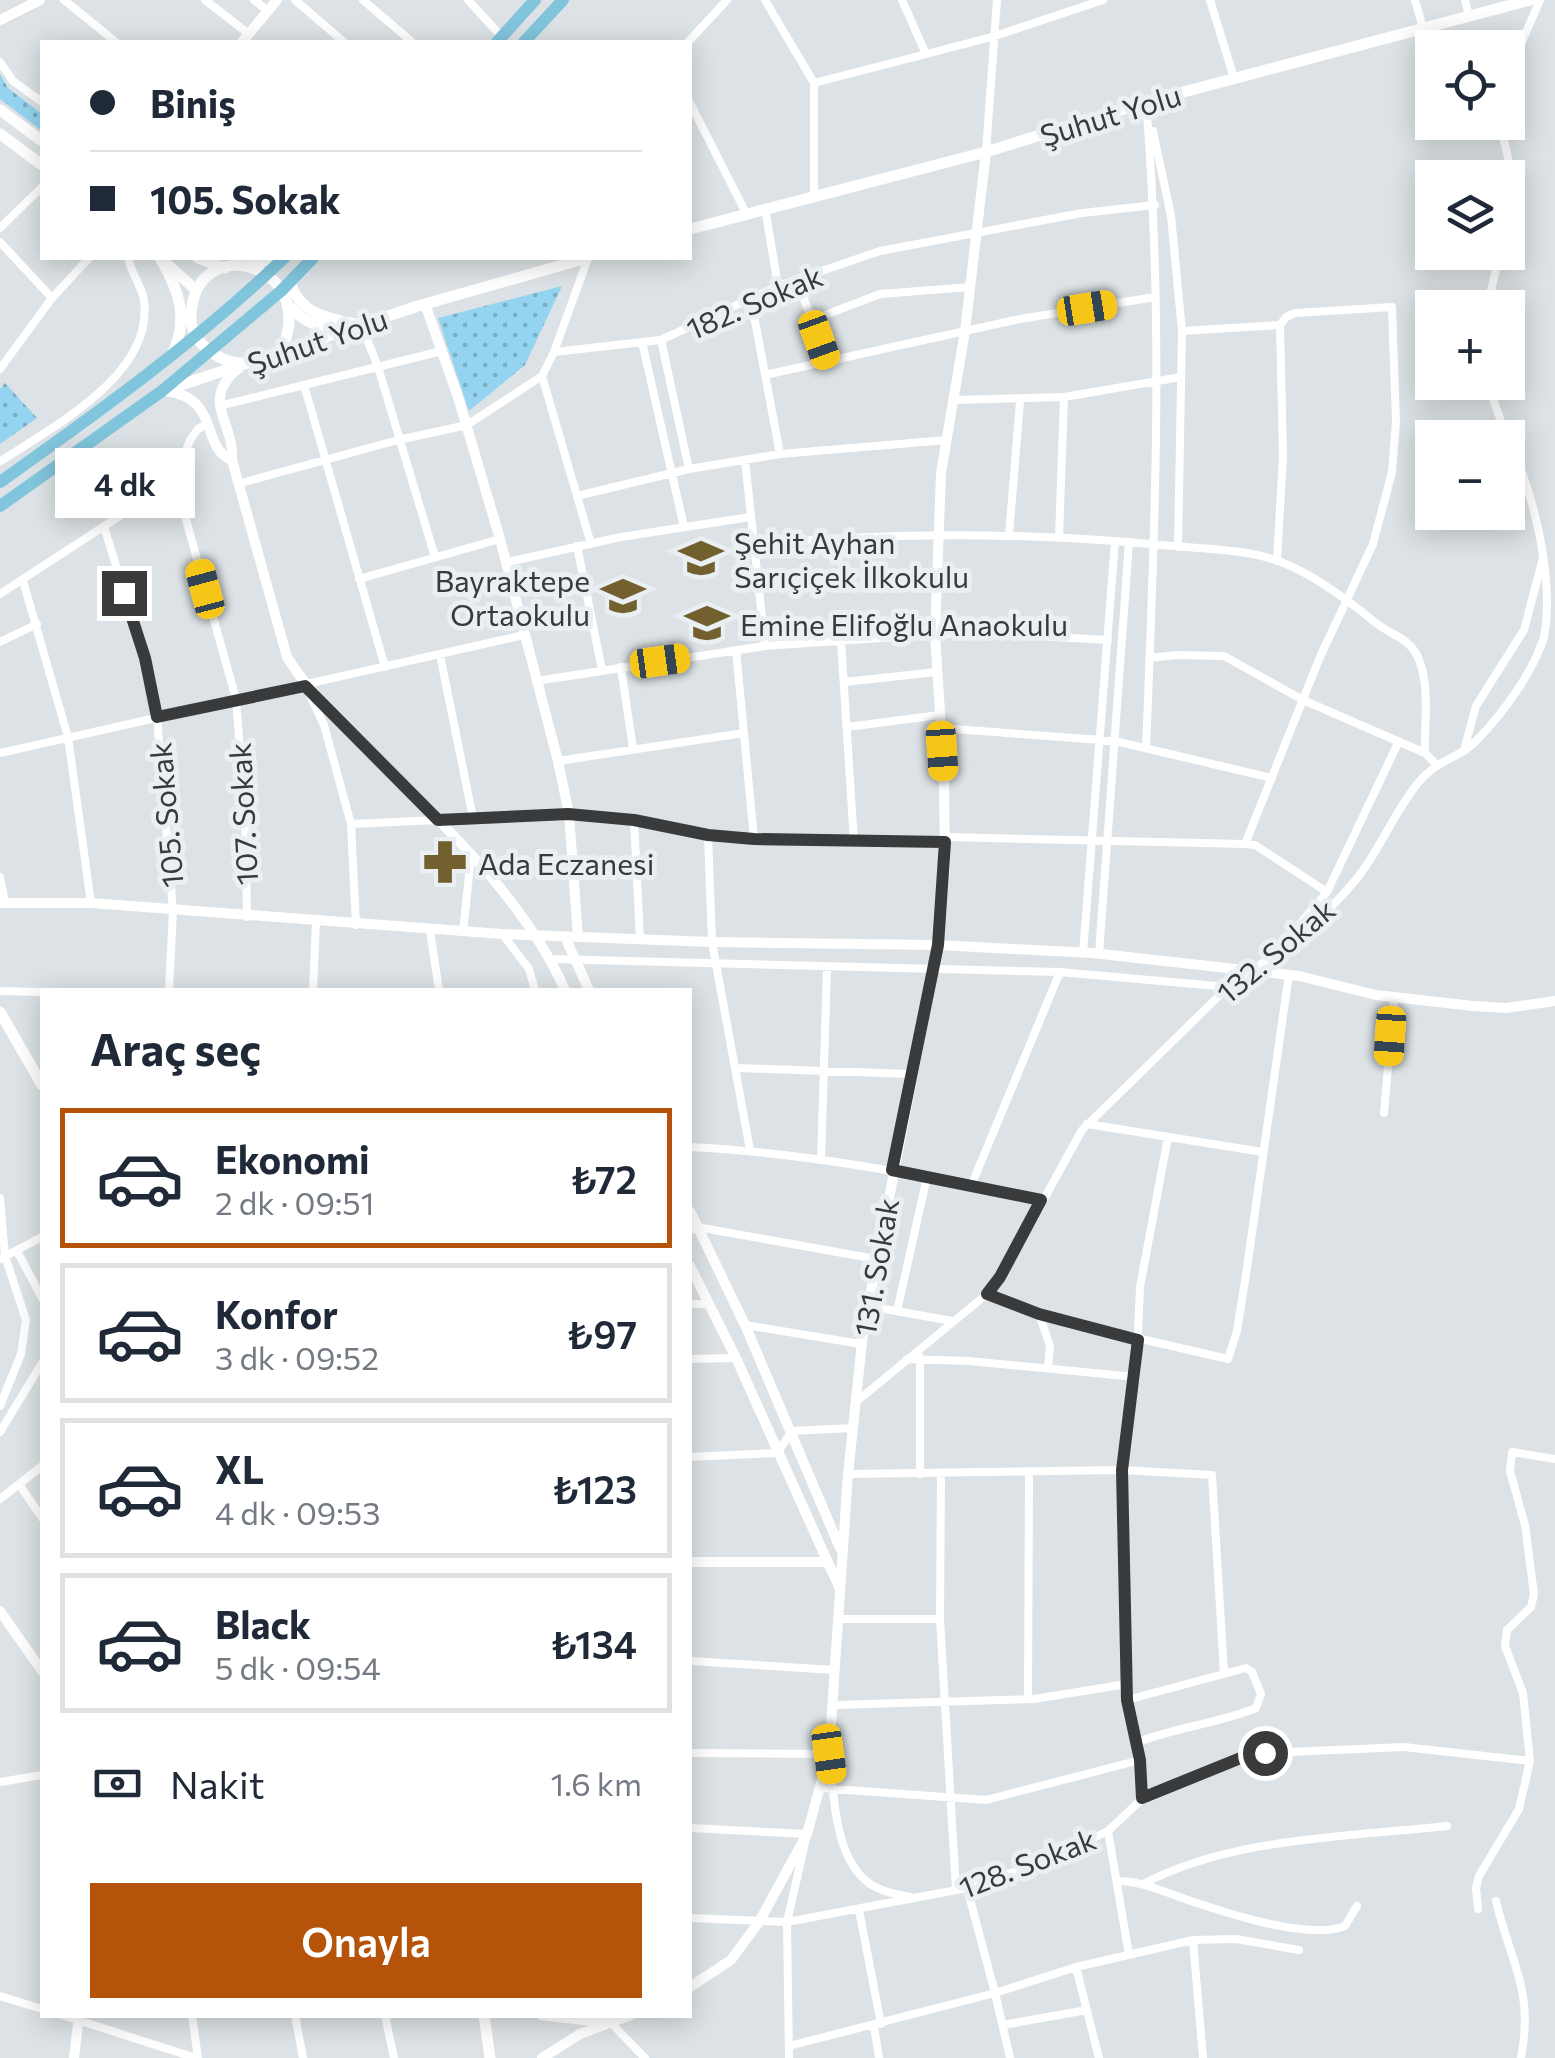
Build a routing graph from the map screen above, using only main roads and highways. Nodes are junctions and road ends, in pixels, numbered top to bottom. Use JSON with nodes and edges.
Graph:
{"nodes":[{"id":1,"x":536,"y":0,"type":"edge"},
{"id":2,"x":563,"y":0,"type":"edge"},
{"id":3,"x":1530,"y":0,"type":"edge"},
{"id":4,"x":1503,"y":4,"type":"edge"},
{"id":5,"x":499,"y":40,"type":"edge"},
{"id":6,"x":526,"y":40,"type":"edge"},
{"id":7,"x":0,"y":110,"type":"edge"},
{"id":8,"x":0,"y":134,"type":"edge"},
{"id":9,"x":40,"y":140,"type":"edge"},
{"id":10,"x":40,"y":164,"type":"edge"},
{"id":11,"x":692,"y":228,"type":"edge"},
{"id":12,"x":161,"y":260,"type":"edge"},
{"id":13,"x":162,"y":260,"type":"edge"},
{"id":14,"x":197,"y":260,"type":"edge"},
{"id":15,"x":203,"y":260,"type":"edge"},
{"id":16,"x":269,"y":260,"type":"edge"},
{"id":17,"x":278,"y":260,"type":"edge"},
{"id":18,"x":311,"y":260,"type":"edge"},
{"id":19,"x":574,"y":260,"type":"edge"},
{"id":20,"x":232,"y":267,"type":"junction"},
{"id":21,"x":209,"y":272,"type":"junction"},
{"id":22,"x":268,"y":273,"type":"junction"},
{"id":23,"x":285,"y":286,"type":"junction"},
{"id":24,"x":195,"y":289,"type":"junction"},
{"id":25,"x":289,"y":306,"type":"junction"},
{"id":26,"x":355,"y":324,"type":"junction"},
{"id":27,"x":196,"y":336,"type":"junction"},
{"id":28,"x":208,"y":349,"type":"junction"},
{"id":29,"x":280,"y":354,"type":"junction"},
{"id":30,"x":170,"y":358,"type":"junction"},
{"id":31,"x":246,"y":364,"type":"junction"},
{"id":32,"x":162,"y":391,"type":"junction"},
{"id":33,"x":6,"y":478,"type":"edge"},
{"id":34,"x":0,"y":506,"type":"edge"},
{"id":35,"x":0,"y":1012,"type":"edge"},
{"id":36,"x":40,"y":1082,"type":"edge"},
{"id":37,"x":484,"y":2018,"type":"edge"},
{"id":38,"x":490,"y":2058,"type":"edge"}],
"edges":[{"from":1,"to":5,"type":"main road"},
{"from":2,"to":6,"type":"main road"},
{"from":3,"to":4,"type":"main road","name":"Şuhut Yolu"},
{"from":4,"to":11,"type":"main road","name":"Şuhut Yolu"},
{"from":7,"to":9,"type":"main road"},
{"from":8,"to":10,"type":"main road"},
{"from":12,"to":30,"type":"main road"},
{"from":13,"to":24,"type":"main road"},
{"from":14,"to":21,"type":"main road"},
{"from":15,"to":20,"type":"main road"},
{"from":16,"to":20,"type":"main road"},
{"from":17,"to":22,"type":"main road"},
{"from":18,"to":23,"type":"main road"},
{"from":19,"to":26,"type":"main road","name":"Şuhut Yolu"},
{"from":20,"to":21,"type":"main road"},
{"from":20,"to":22,"type":"main road"},
{"from":21,"to":24,"type":"main road"},
{"from":22,"to":23,"type":"main road"},
{"from":22,"to":27,"type":"main road"},
{"from":23,"to":25,"type":"main road"},
{"from":23,"to":26,"type":"main road"},
{"from":23,"to":28,"type":"main road"},
{"from":24,"to":27,"type":"main road"},
{"from":25,"to":26,"type":"main road"},
{"from":25,"to":29,"type":"main road"},
{"from":26,"to":29,"type":"main road","name":"Şuhut Yolu"},
{"from":27,"to":28,"type":"main road"},
{"from":27,"to":30,"type":"main road"},
{"from":28,"to":31,"type":"main road"},
{"from":28,"to":32,"type":"main road"},
{"from":29,"to":31,"type":"main road","name":"Şuhut Yolu"},
{"from":30,"to":33,"type":"main road"},
{"from":31,"to":32,"type":"main road","name":"Şuhut Yolu"},
{"from":32,"to":34,"type":"main road"},
{"from":35,"to":36,"type":"main road"},
{"from":37,"to":38,"type":"main road"}]}
